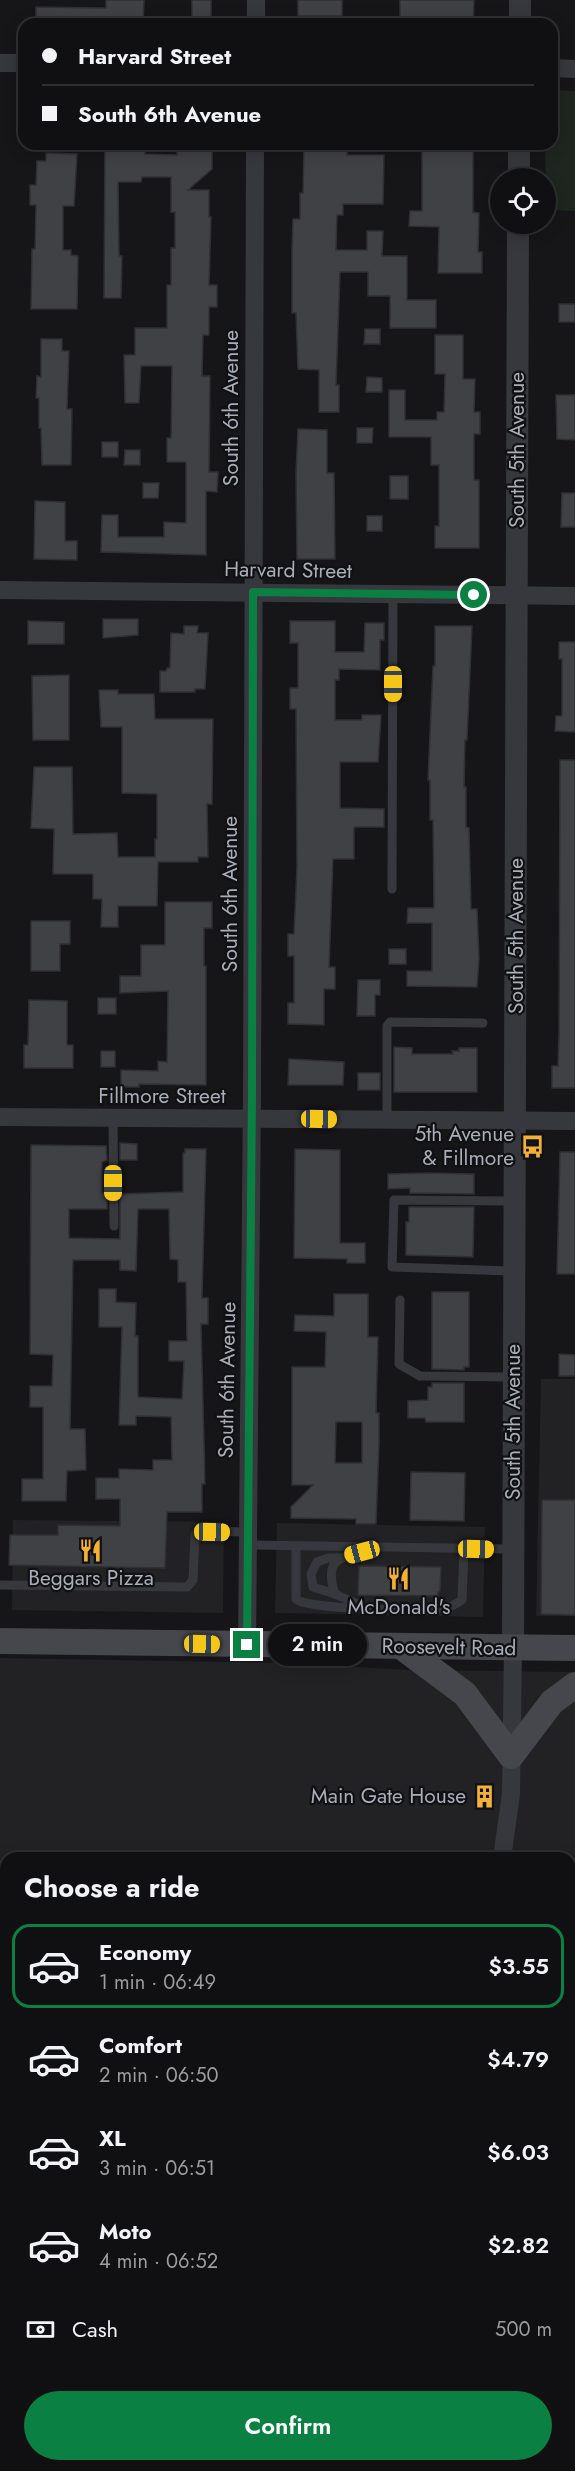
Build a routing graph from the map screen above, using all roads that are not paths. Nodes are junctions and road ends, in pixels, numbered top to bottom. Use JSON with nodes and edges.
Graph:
{"nodes":[{"id":1,"x":256,"y":0,"type":"edge"},
{"id":2,"x":520,"y":0,"type":"edge"},
{"id":3,"x":256,"y":18,"type":"edge"},
{"id":4,"x":520,"y":18,"type":"edge"},
{"id":5,"x":0,"y":63,"type":"edge"},
{"id":6,"x":18,"y":63,"type":"edge"},
{"id":7,"x":558,"y":68,"type":"edge"},
{"id":8,"x":575,"y":69,"type":"edge"},
{"id":9,"x":255,"y":150,"type":"edge"},
{"id":10,"x":519,"y":150,"type":"edge"},
{"id":11,"x":519,"y":168,"type":"edge"},
{"id":12,"x":518,"y":234,"type":"edge"},
{"id":13,"x":0,"y":590,"type":"edge"},
{"id":14,"x":253,"y":592,"type":"junction"},
{"id":15,"x":393,"y":594,"type":"junction"},
{"id":16,"x":517,"y":595,"type":"junction"},
{"id":17,"x":575,"y":596,"type":"edge"},
{"id":18,"x":392,"y":889,"type":"dead end"},
{"id":19,"x":483,"y":1023,"type":"dead end"},
{"id":20,"x":0,"y":1117,"type":"edge"},
{"id":21,"x":113,"y":1118,"type":"junction"},
{"id":22,"x":252,"y":1119,"type":"junction"},
{"id":23,"x":387,"y":1120,"type":"junction"},
{"id":24,"x":515,"y":1121,"type":"junction"},
{"id":25,"x":575,"y":1121,"type":"edge"},
{"id":26,"x":515,"y":1201,"type":"junction"},
{"id":27,"x":114,"y":1226,"type":"dead end"},
{"id":28,"x":514,"y":1271,"type":"junction"},
{"id":29,"x":400,"y":1300,"type":"dead end"},
{"id":30,"x":514,"y":1377,"type":"junction"},
{"id":31,"x":248,"y":1544,"type":"junction"},
{"id":32,"x":296,"y":1546,"type":"junction"},
{"id":33,"x":382,"y":1547,"type":"junction"},
{"id":34,"x":464,"y":1548,"type":"junction"},
{"id":35,"x":512,"y":1549,"type":"junction"},
{"id":36,"x":342,"y":1558,"type":"junction"},
{"id":37,"x":0,"y":1585,"type":"edge"},
{"id":38,"x":335,"y":1594,"type":"junction"},
{"id":39,"x":364,"y":1607,"type":"junction"},
{"id":40,"x":0,"y":1641,"type":"edge"},
{"id":41,"x":247,"y":1645,"type":"junction"},
{"id":42,"x":402,"y":1647,"type":"junction"},
{"id":43,"x":513,"y":1648,"type":"junction"},
{"id":44,"x":575,"y":1648,"type":"edge"},
{"id":45,"x":575,"y":1684,"type":"edge"},
{"id":46,"x":512,"y":1756,"type":"junction"},
{"id":47,"x":503,"y":1852,"type":"edge"}],
"edges":[{"from":1,"to":3,"type":"street"},
{"from":2,"to":4,"type":"street"},
{"from":5,"to":6,"type":"street"},
{"from":7,"to":8,"type":"street"},
{"from":9,"to":14,"type":"street","name":"South 6th Avenue"},
{"from":10,"to":11,"type":"street"},
{"from":12,"to":16,"type":"street","name":"South 5th Avenue"},
{"from":13,"to":14,"type":"street","name":"Harvard Street"},
{"from":14,"to":15,"type":"street","name":"Harvard Street"},
{"from":14,"to":22,"type":"street","name":"South 6th Avenue"},
{"from":15,"to":16,"type":"street","name":"Harvard Street"},
{"from":15,"to":18,"type":"lane"},
{"from":16,"to":17,"type":"street","name":"Harvard Street"},
{"from":16,"to":24,"type":"street","name":"South 5th Avenue"},
{"from":19,"to":23,"type":"lane"},
{"from":20,"to":21,"type":"street","name":"Fillmore Street"},
{"from":21,"to":22,"type":"street","name":"Fillmore Street"},
{"from":21,"to":27,"type":"lane"},
{"from":22,"to":23,"type":"street","name":"Fillmore Street"},
{"from":22,"to":31,"type":"street","name":"South 6th Avenue"},
{"from":23,"to":24,"type":"street","name":"Fillmore Street"},
{"from":24,"to":25,"type":"street","name":"Fillmore Street"},
{"from":24,"to":26,"type":"street","name":"South 5th Avenue"},
{"from":26,"to":28,"type":"street","name":"South 5th Avenue"},
{"from":26,"to":28,"type":"lane"},
{"from":28,"to":30,"type":"street","name":"South 5th Avenue"},
{"from":29,"to":30,"type":"lane"},
{"from":30,"to":35,"type":"street","name":"South 5th Avenue"},
{"from":31,"to":32,"type":"lane"},
{"from":31,"to":37,"type":"lane"},
{"from":31,"to":41,"type":"street","name":"South 6th Avenue"},
{"from":32,"to":33,"type":"lane"},
{"from":32,"to":39,"type":"lane"},
{"from":33,"to":34,"type":"lane"},
{"from":33,"to":36,"type":"lane"},
{"from":34,"to":35,"type":"lane"},
{"from":34,"to":39,"type":"lane"},
{"from":35,"to":43,"type":"street","name":"South 5th Avenue"},
{"from":36,"to":38,"type":"lane"},
{"from":36,"to":38,"type":"lane"},
{"from":38,"to":39,"type":"lane"},
{"from":40,"to":41,"type":"main road","name":"Roosevelt Road"},
{"from":41,"to":42,"type":"main road","name":"Roosevelt Road"},
{"from":42,"to":43,"type":"main road","name":"Roosevelt Road"},
{"from":42,"to":46,"type":"main road"},
{"from":43,"to":44,"type":"main road","name":"Roosevelt Road"},
{"from":43,"to":46,"type":"street"},
{"from":45,"to":46,"type":"main road"},
{"from":46,"to":47,"type":"street"}]}
